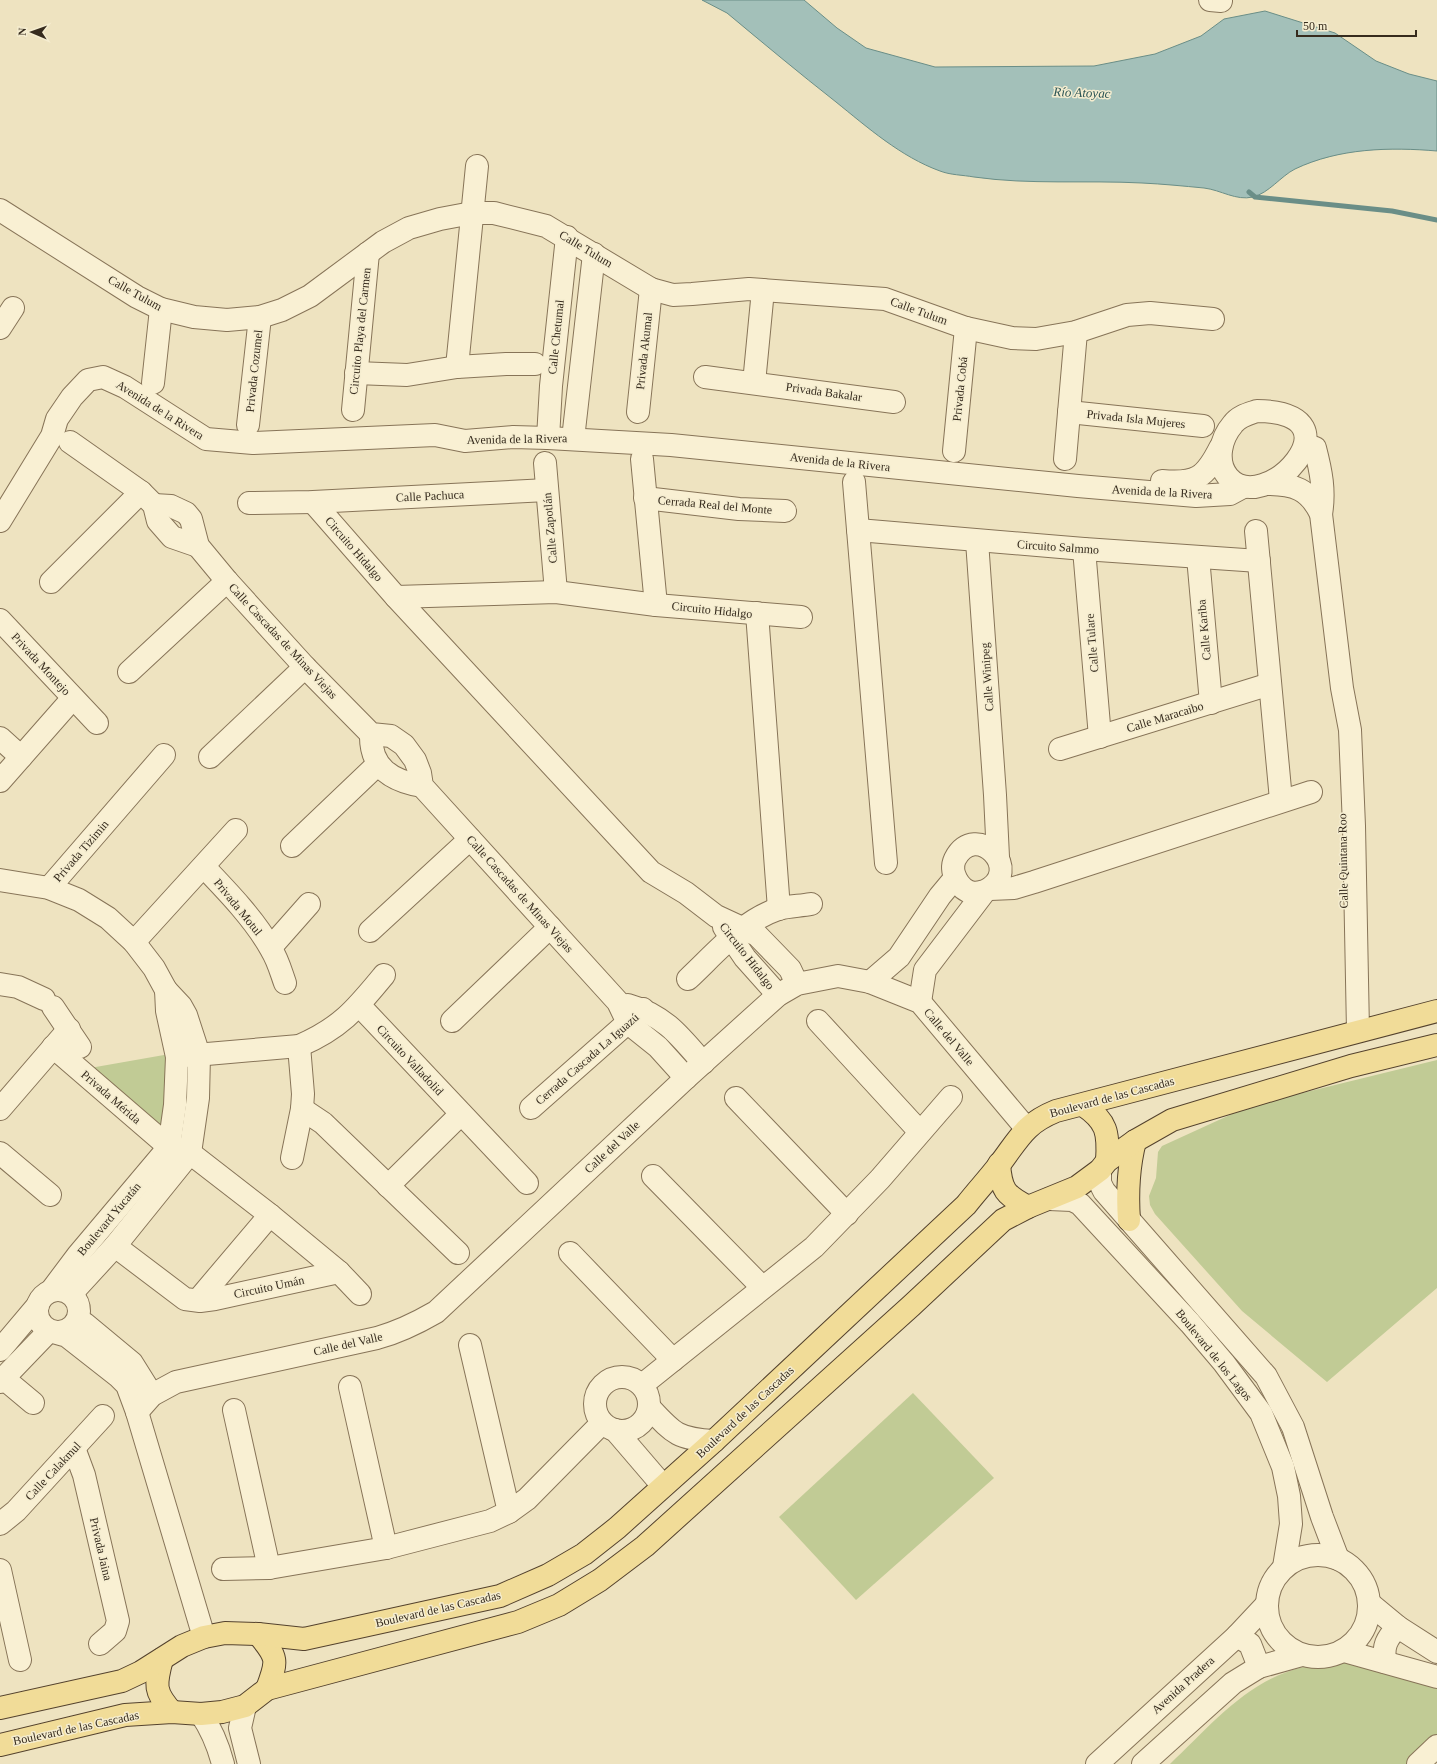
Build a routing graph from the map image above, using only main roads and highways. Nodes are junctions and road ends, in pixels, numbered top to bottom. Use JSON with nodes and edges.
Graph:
{"nodes":[{"id":1,"x":1437,"y":1011,"type":"edge"},
{"id":2,"x":1437,"y":1045,"type":"edge"},
{"id":3,"x":1083,"y":1104,"type":"junction"},
{"id":4,"x":1135,"y":1141,"type":"junction"},
{"id":5,"x":1000,"y":1164,"type":"junction"},
{"id":6,"x":1104,"y":1165,"type":"junction"},
{"id":7,"x":1028,"y":1207,"type":"junction"},
{"id":8,"x":1129,"y":1220,"type":"road end"},
{"id":9,"x":258,"y":1634,"type":"junction"},
{"id":10,"x":162,"y":1659,"type":"junction"},
{"id":11,"x":267,"y":1689,"type":"junction"},
{"id":12,"x":0,"y":1708,"type":"edge"},
{"id":13,"x":172,"y":1712,"type":"junction"},
{"id":14,"x":0,"y":1745,"type":"edge"}],
"edges":[{"from":1,"to":3,"type":"main road","name":"Boulevard de las Cascadas"},
{"from":2,"to":4,"type":"main road","name":"Boulevard de las Cascadas"},
{"from":3,"to":5,"type":"main road","name":"Boulevard de las Cascadas"},
{"from":3,"to":6,"type":"main road"},
{"from":4,"to":6,"type":"main road","name":"Boulevard de las Cascadas"},
{"from":4,"to":8,"type":"main road"},
{"from":5,"to":7,"type":"main road"},
{"from":5,"to":9,"type":"main road","name":"Boulevard de las Cascadas"},
{"from":6,"to":7,"type":"main road","name":"Boulevard de las Cascadas"},
{"from":7,"to":11,"type":"main road","name":"Boulevard de las Cascadas"},
{"from":9,"to":10,"type":"main road","name":"Boulevard de las Cascadas"},
{"from":9,"to":11,"type":"main road"},
{"from":10,"to":12,"type":"main road","name":"Boulevard de las Cascadas"},
{"from":10,"to":13,"type":"main road"},
{"from":11,"to":13,"type":"main road","name":"Boulevard de las Cascadas"},
{"from":13,"to":14,"type":"main road","name":"Boulevard de las Cascadas"}]}
